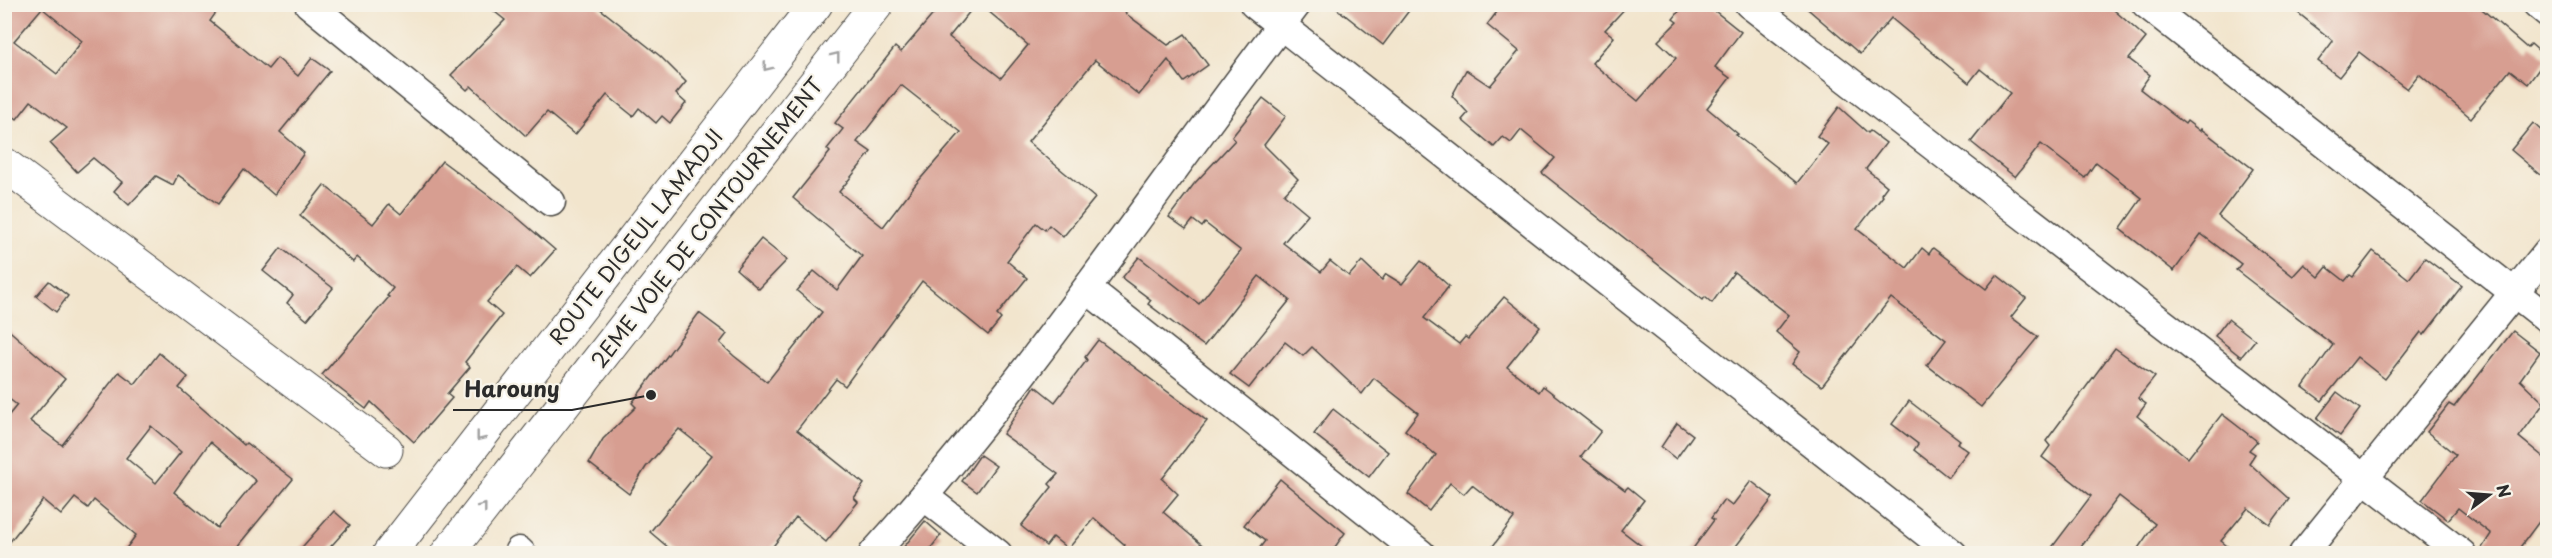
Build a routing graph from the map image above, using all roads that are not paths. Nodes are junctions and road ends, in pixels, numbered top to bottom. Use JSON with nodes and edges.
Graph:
{"nodes":[{"id":1,"x":309,"y":4,"type":"edge"},
{"id":2,"x":816,"y":4,"type":"edge"},
{"id":3,"x":877,"y":4,"type":"edge"},
{"id":4,"x":1254,"y":4,"type":"edge"},
{"id":5,"x":1749,"y":4,"type":"edge"},
{"id":6,"x":2146,"y":4,"type":"edge"},
{"id":7,"x":2537,"y":4,"type":"edge"},
{"id":8,"x":2547,"y":13,"type":"edge"},
{"id":9,"x":1289,"y":15,"type":"edge"},
{"id":10,"x":4,"y":164,"type":"edge"},
{"id":11,"x":551,"y":202,"type":"dead end"},
{"id":12,"x":2547,"y":251,"type":"edge"},
{"id":13,"x":1087,"y":289,"type":"junction"},
{"id":14,"x":2514,"y":293,"type":"junction"},
{"id":15,"x":2547,"y":319,"type":"edge"},
{"id":16,"x":386,"y":450,"type":"dead end"},
{"id":17,"x":2364,"y":477,"type":"junction"},
{"id":18,"x":925,"y":497,"type":"junction"},
{"id":19,"x":389,"y":554,"type":"edge"},
{"id":20,"x":447,"y":554,"type":"edge"},
{"id":21,"x":873,"y":554,"type":"edge"},
{"id":22,"x":998,"y":554,"type":"edge"},
{"id":23,"x":1421,"y":554,"type":"edge"},
{"id":24,"x":1953,"y":554,"type":"edge"},
{"id":25,"x":2303,"y":554,"type":"edge"},
{"id":26,"x":2462,"y":554,"type":"edge"}],
"edges":[{"from":1,"to":11,"type":"street"},
{"from":2,"to":19,"type":"main road","name":"ROUTE DIGEUL LAMADJI","one_way":true},
{"from":20,"to":3,"type":"main road","name":"2EME VOIE DE CONTOURNEMENT","one_way":true},
{"from":4,"to":9,"type":"street"},
{"from":5,"to":17,"type":"street"},
{"from":6,"to":14,"type":"street"},
{"from":7,"to":8,"type":"street"},
{"from":9,"to":13,"type":"street"},
{"from":9,"to":24,"type":"street"},
{"from":10,"to":16,"type":"main road"},
{"from":12,"to":14,"type":"street"},
{"from":13,"to":18,"type":"street"},
{"from":13,"to":23,"type":"street"},
{"from":14,"to":15,"type":"street"},
{"from":14,"to":17,"type":"street"},
{"from":17,"to":25,"type":"street"},
{"from":17,"to":26,"type":"street"},
{"from":18,"to":21,"type":"street"},
{"from":18,"to":22,"type":"street"}]}
